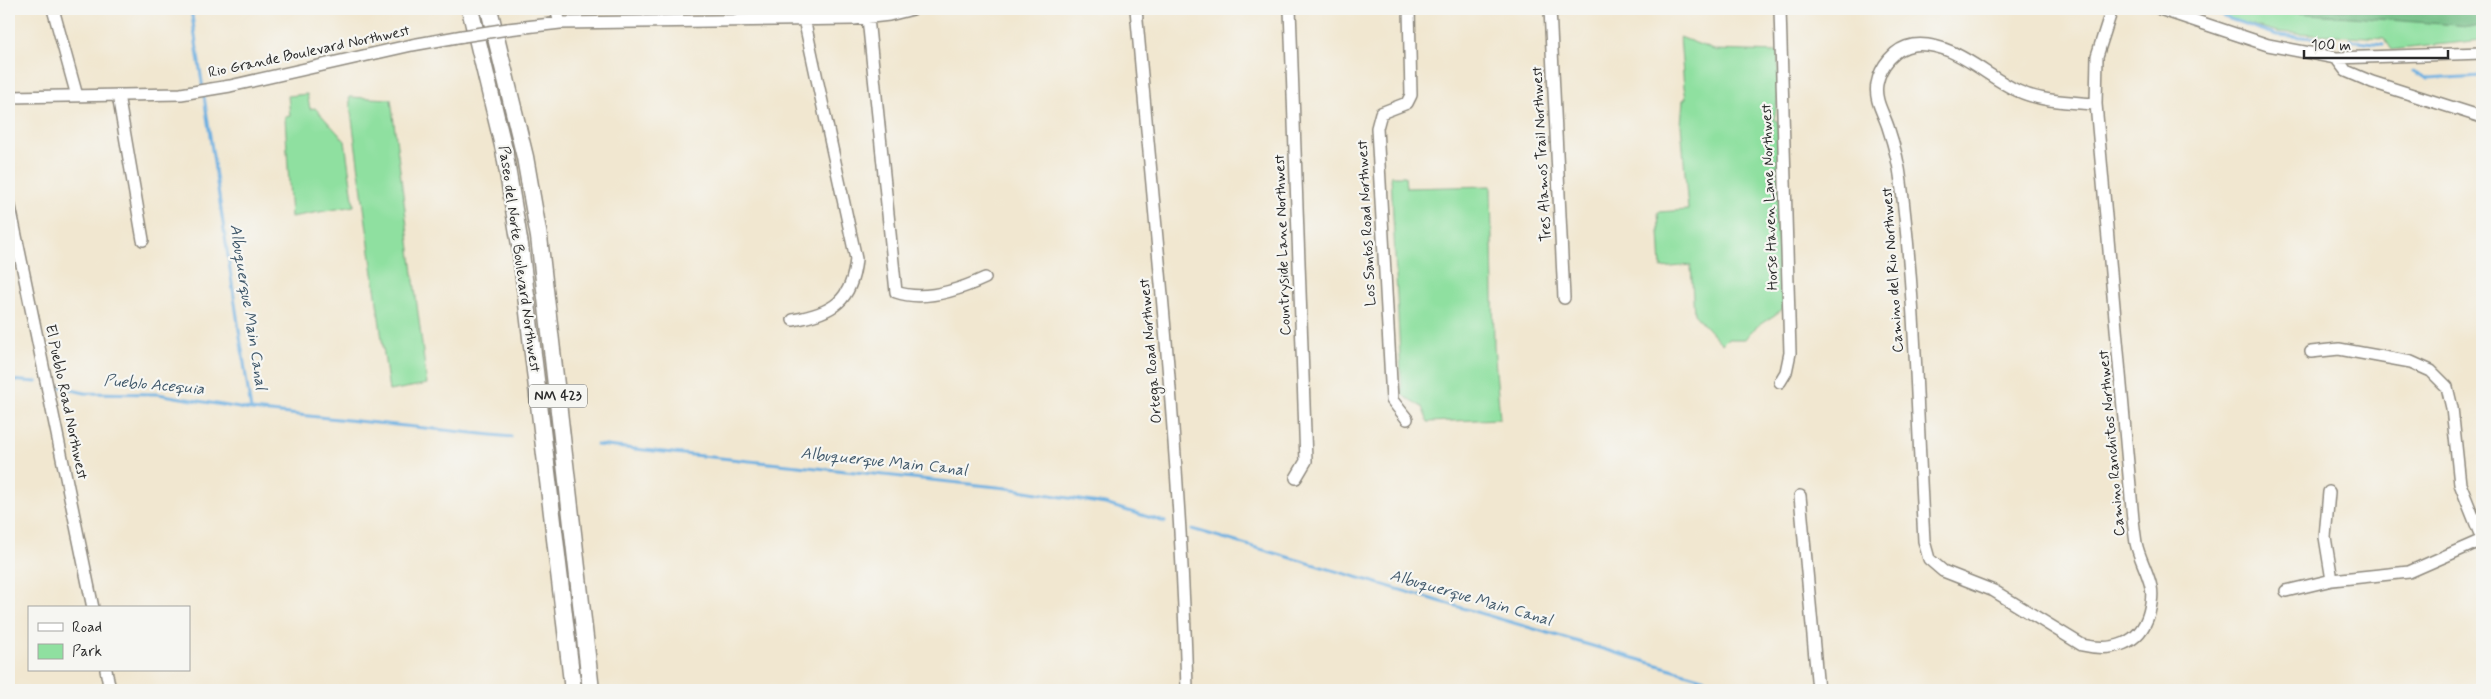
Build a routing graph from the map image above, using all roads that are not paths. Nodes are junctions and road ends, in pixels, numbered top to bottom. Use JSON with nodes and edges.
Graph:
{"nodes":[{"id":1,"x":53,"y":9,"type":"edge"},
{"id":2,"x":470,"y":9,"type":"edge"},
{"id":3,"x":490,"y":9,"type":"edge"},
{"id":4,"x":556,"y":9,"type":"edge"},
{"id":5,"x":913,"y":9,"type":"edge"},
{"id":6,"x":1136,"y":9,"type":"edge"},
{"id":7,"x":1290,"y":9,"type":"edge"},
{"id":8,"x":1409,"y":9,"type":"edge"},
{"id":9,"x":1550,"y":9,"type":"edge"},
{"id":10,"x":1780,"y":9,"type":"edge"},
{"id":11,"x":2112,"y":9,"type":"edge"},
{"id":12,"x":2160,"y":9,"type":"edge"},
{"id":13,"x":676,"y":14,"type":"edge"},
{"id":14,"x":820,"y":14,"type":"edge"},
{"id":15,"x":868,"y":18,"type":"junction"},
{"id":16,"x":804,"y":20,"type":"junction"},
{"id":17,"x":560,"y":23,"type":"junction"},
{"id":18,"x":2482,"y":53,"type":"edge"},
{"id":19,"x":2336,"y":58,"type":"junction"},
{"id":20,"x":118,"y":95,"type":"junction"},
{"id":21,"x":77,"y":96,"type":"junction"},
{"id":22,"x":9,"y":97,"type":"edge"},
{"id":23,"x":2096,"y":104,"type":"junction"},
{"id":24,"x":2482,"y":117,"type":"edge"},
{"id":25,"x":9,"y":202,"type":"edge"},
{"id":26,"x":143,"y":240,"type":"dead end"},
{"id":27,"x":985,"y":278,"type":"dead end"},
{"id":28,"x":1564,"y":298,"type":"dead end"},
{"id":29,"x":793,"y":320,"type":"dead end"},
{"id":30,"x":2311,"y":352,"type":"dead end"},
{"id":31,"x":1780,"y":382,"type":"dead end"},
{"id":32,"x":1407,"y":419,"type":"dead end"},
{"id":33,"x":1296,"y":478,"type":"dead end"},
{"id":34,"x":2329,"y":492,"type":"dead end"},
{"id":35,"x":1800,"y":496,"type":"dead end"},
{"id":36,"x":2482,"y":539,"type":"edge"},
{"id":37,"x":1929,"y":558,"type":"joint"},
{"id":38,"x":2332,"y":580,"type":"junction"},
{"id":39,"x":2286,"y":591,"type":"dead end"},
{"id":40,"x":93,"y":606,"type":"edge"},
{"id":41,"x":106,"y":672,"type":"edge"},
{"id":42,"x":110,"y":690,"type":"edge"},
{"id":43,"x":573,"y":690,"type":"edge"},
{"id":44,"x":591,"y":690,"type":"edge"},
{"id":45,"x":1187,"y":690,"type":"edge"},
{"id":46,"x":1818,"y":690,"type":"edge"}],
"edges":[{"from":1,"to":21,"type":"street"},
{"from":2,"to":43,"type":"highway","name":"Paseo del Norte Boulevard Northwest","number":"NM 423"},
{"from":3,"to":44,"type":"highway","name":"Paseo del Norte Boulevard Northwest","number":"NM 423"},
{"from":4,"to":17,"type":"street"},
{"from":5,"to":15,"type":"street","name":"Rio Grande Boulevard Northwest"},
{"from":6,"to":45,"type":"street","name":"Ortega Road Northwest"},
{"from":7,"to":33,"type":"street","name":"Countryside Lane Northwest"},
{"from":8,"to":32,"type":"street","name":"Los Santos Road Northwest"},
{"from":9,"to":28,"type":"street","name":"Tres Alamos Trail Northwest"},
{"from":10,"to":31,"type":"street","name":"Horse Haven Lane Northwest"},
{"from":11,"to":23,"type":"street","name":"Camino Ranchitos Northwest"},
{"from":12,"to":19,"type":"street"},
{"from":13,"to":16,"type":"street","name":"Rio Grande Boulevard Northwest"},
{"from":13,"to":17,"type":"street","name":"Rio Grande Boulevard Northwest"},
{"from":14,"to":15,"type":"street","name":"Rio Grande Boulevard Northwest"},
{"from":14,"to":16,"type":"street","name":"Rio Grande Boulevard Northwest"},
{"from":15,"to":27,"type":"street"},
{"from":16,"to":29,"type":"street"},
{"from":17,"to":20,"type":"street","name":"Rio Grande Boulevard Northwest","bridge":true},
{"from":18,"to":19,"type":"street"},
{"from":19,"to":24,"type":"street"},
{"from":20,"to":21,"type":"street","name":"Rio Grande Boulevard Northwest"},
{"from":20,"to":26,"type":"street"},
{"from":21,"to":22,"type":"street","name":"Rio Grande Boulevard Northwest"},
{"from":23,"to":37,"type":"street","name":"Camino del Rio Northwest"},
{"from":23,"to":37,"type":"street","name":"Camino Ranchitos Northwest"},
{"from":25,"to":40,"type":"street","name":"El Pueblo Road Northwest"},
{"from":30,"to":36,"type":"street"},
{"from":34,"to":38,"type":"street"},
{"from":35,"to":46,"type":"street"},
{"from":36,"to":38,"type":"street"},
{"from":38,"to":39,"type":"street"},
{"from":41,"to":42,"type":"street"}]}
